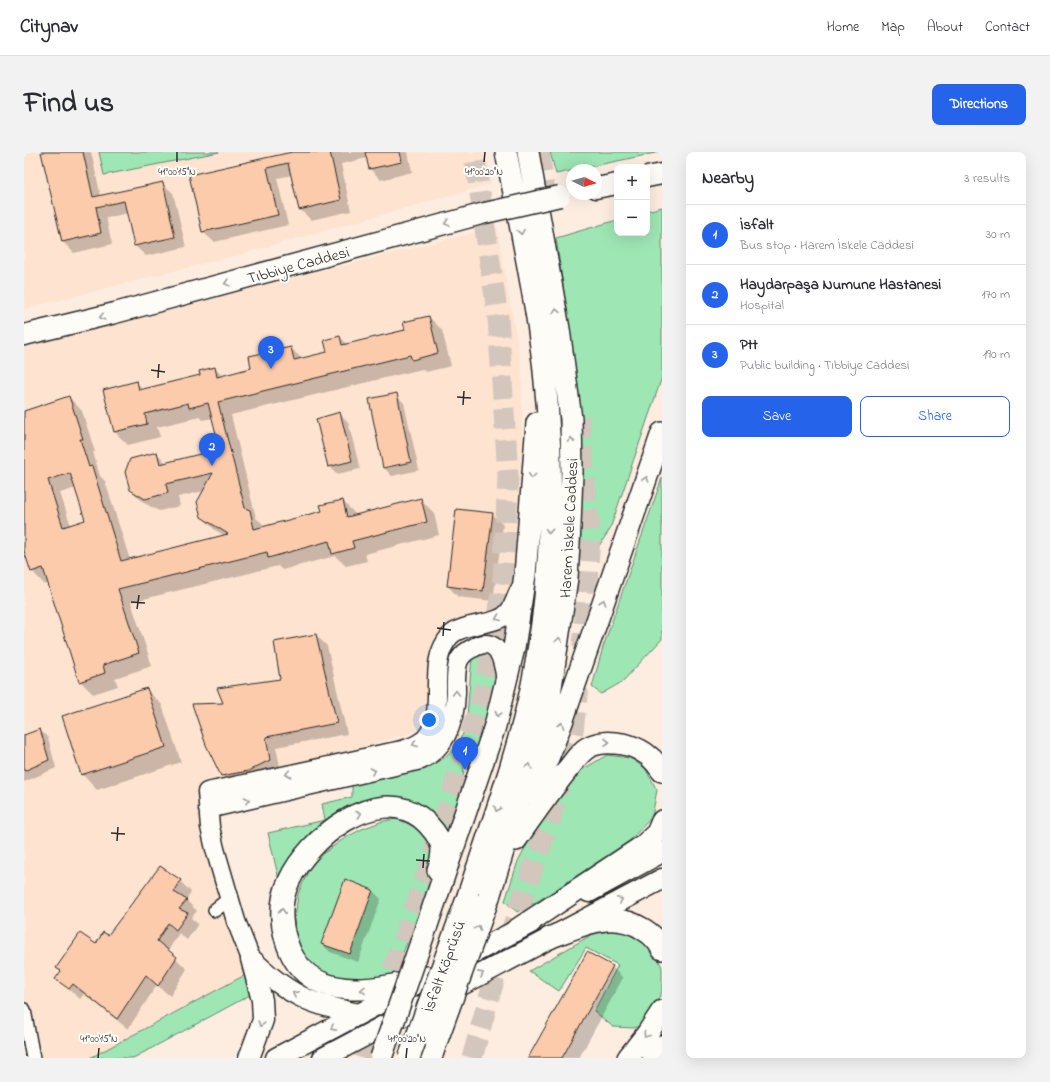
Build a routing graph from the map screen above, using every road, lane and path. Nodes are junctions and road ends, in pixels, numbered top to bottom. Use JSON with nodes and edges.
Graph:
{"nodes":[{"id":1,"x":506,"y":152,"type":"edge"},
{"id":2,"x":528,"y":152,"type":"edge"},
{"id":3,"x":662,"y":174,"type":"edge"},
{"id":4,"x":650,"y":176,"type":"edge"},
{"id":5,"x":614,"y":185,"type":"edge"},
{"id":6,"x":602,"y":187,"type":"edge"},
{"id":7,"x":566,"y":195,"type":"edge"},
{"id":8,"x":538,"y":325,"type":"junction"},
{"id":9,"x":24,"y":335,"type":"edge"},
{"id":10,"x":662,"y":433,"type":"edge"},
{"id":11,"x":525,"y":575,"type":"junction"},
{"id":12,"x":507,"y":682,"type":"junction"},
{"id":13,"x":662,"y":771,"type":"edge"},
{"id":14,"x":208,"y":800,"type":"junction"},
{"id":15,"x":662,"y":821,"type":"edge"},
{"id":16,"x":516,"y":840,"type":"junction"},
{"id":17,"x":662,"y":852,"type":"edge"},
{"id":18,"x":662,"y":879,"type":"edge"},
{"id":19,"x":468,"y":896,"type":"joint"},
{"id":20,"x":489,"y":897,"type":"junction"},
{"id":21,"x":229,"y":900,"type":"junction"},
{"id":22,"x":214,"y":910,"type":"dead end"},
{"id":23,"x":426,"y":928,"type":"junction"},
{"id":24,"x":515,"y":931,"type":"junction"},
{"id":25,"x":548,"y":938,"type":"junction"},
{"id":26,"x":662,"y":949,"type":"edge"},
{"id":27,"x":251,"y":959,"type":"junction"},
{"id":28,"x":428,"y":977,"type":"junction"},
{"id":29,"x":24,"y":1010,"type":"edge"},
{"id":30,"x":662,"y":1011,"type":"edge"},
{"id":31,"x":358,"y":1014,"type":"junction"},
{"id":32,"x":662,"y":1046,"type":"edge"},
{"id":33,"x":434,"y":1053,"type":"edge"},
{"id":34,"x":33,"y":1058,"type":"edge"},
{"id":35,"x":250,"y":1058,"type":"edge"},
{"id":36,"x":276,"y":1058,"type":"edge"},
{"id":37,"x":323,"y":1058,"type":"edge"},
{"id":38,"x":381,"y":1058,"type":"edge"},
{"id":39,"x":409,"y":1058,"type":"edge"},
{"id":40,"x":628,"y":1058,"type":"edge"},
{"id":41,"x":653,"y":1058,"type":"edge"}],
"edges":[{"from":1,"to":8,"type":"highway","name":"Harem İskele Caddesi","one_way":true},
{"from":20,"to":2,"type":"highway","name":"Harem İskele Caddesi","one_way":true},
{"from":3,"to":4,"type":"main road"},
{"from":5,"to":6,"type":"main road"},
{"from":7,"to":9,"type":"main road","name":"Tıbbiye Caddesi","one_way":true,"bridge":true},
{"from":8,"to":11,"type":"highway","one_way":true},
{"from":8,"to":19,"type":"highway","name":"Harem İskele Caddesi","one_way":true},
{"from":16,"to":10,"type":"highway","one_way":true},
{"from":11,"to":12,"type":"highway"},
{"from":11,"to":14,"type":"main road","one_way":true},
{"from":14,"to":12,"type":"main road","one_way":true},
{"from":12,"to":23,"type":"highway","one_way":true},
{"from":16,"to":13,"type":"highway","one_way":true},
{"from":14,"to":21,"type":"main road"},
{"from":15,"to":24,"type":"highway"},
{"from":16,"to":20,"type":"highway"},
{"from":17,"to":24,"type":"main road"},
{"from":25,"to":18,"type":"main road","one_way":true},
{"from":19,"to":39,"type":"highway","name":"İsfalt Köprüsü","bridge":true},
{"from":33,"to":20,"type":"highway","name":"İsfalt Köprüsü","one_way":true,"bridge":true},
{"from":21,"to":22,"type":"street"},
{"from":21,"to":27,"type":"main road"},
{"from":28,"to":23,"type":"highway","one_way":true},
{"from":23,"to":38,"type":"highway","bridge":true},
{"from":24,"to":28,"type":"main road"},
{"from":25,"to":26,"type":"highway"},
{"from":37,"to":25,"type":"main road","one_way":true},
{"from":31,"to":27,"type":"main road","one_way":true},
{"from":27,"to":35,"type":"main road","one_way":true},
{"from":28,"to":31,"type":"main road"},
{"from":29,"to":34,"type":"street"},
{"from":30,"to":40,"type":"highway","one_way":true},
{"from":31,"to":36,"type":"main road","one_way":true},
{"from":32,"to":41,"type":"highway"}]}
